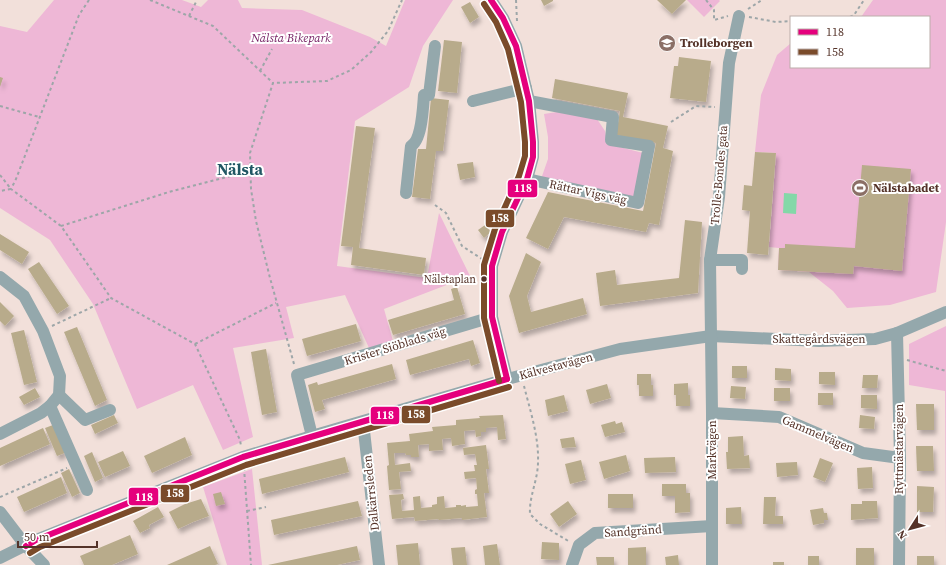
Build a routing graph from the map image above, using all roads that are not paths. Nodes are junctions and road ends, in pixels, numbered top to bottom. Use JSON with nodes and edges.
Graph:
{"nodes":[{"id":1,"x":491,"y":0,"type":"edge"},
{"id":2,"x":739,"y":16,"type":"road end"},
{"id":3,"x":435,"y":46,"type":"dead end"},
{"id":4,"x":526,"y":88,"type":"junction"},
{"id":5,"x":473,"y":101,"type":"dead end"},
{"id":6,"x":529,"y":101,"type":"junction"},
{"id":7,"x":527,"y":179,"type":"junction"},
{"id":8,"x":406,"y":193,"type":"dead end"},
{"id":9,"x":710,"y":260,"type":"junction"},
{"id":10,"x":742,"y":269,"type":"dead end"},
{"id":11,"x":0,"y":277,"type":"edge"},
{"id":12,"x":946,"y":312,"type":"edge"},
{"id":13,"x":492,"y":316,"type":"junction"},
{"id":14,"x":898,"y":333,"type":"junction"},
{"id":15,"x":711,"y":336,"type":"junction"},
{"id":16,"x":507,"y":379,"type":"junction"},
{"id":17,"x":59,"y":395,"type":"junction"},
{"id":18,"x":50,"y":406,"type":"junction"},
{"id":19,"x":110,"y":410,"type":"dead end"},
{"id":20,"x":712,"y":413,"type":"junction"},
{"id":21,"x":363,"y":422,"type":"junction"},
{"id":22,"x":0,"y":434,"type":"edge"},
{"id":23,"x":312,"y":436,"type":"junction"},
{"id":24,"x":900,"y":458,"type":"junction"},
{"id":25,"x":87,"y":490,"type":"dead end"},
{"id":26,"x":0,"y":512,"type":"edge"},
{"id":27,"x":712,"y":526,"type":"junction"},
{"id":28,"x":26,"y":546,"type":"junction"},
{"id":29,"x":0,"y":558,"type":"edge"},
{"id":30,"x":44,"y":565,"type":"edge"},
{"id":31,"x":379,"y":565,"type":"edge"},
{"id":32,"x":572,"y":565,"type":"edge"},
{"id":33,"x":712,"y":565,"type":"edge"},
{"id":34,"x":898,"y":565,"type":"edge"}],
"edges":[{"from":1,"to":4,"type":"street"},
{"from":2,"to":9,"type":"street","name":"Trolle-Bondes gata"},
{"from":3,"to":8,"type":"street"},
{"from":4,"to":5,"type":"street"},
{"from":4,"to":6,"type":"street"},
{"from":6,"to":7,"type":"street"},
{"from":6,"to":7,"type":"street","name":"Rättar Vigs väg"},
{"from":7,"to":13,"type":"street"},
{"from":9,"to":10,"type":"street"},
{"from":9,"to":15,"type":"street","name":"Trolle-Bondes gata"},
{"from":11,"to":17,"type":"street"},
{"from":12,"to":14,"type":"street","name":"Skattegårdsvägen"},
{"from":13,"to":16,"type":"street"},
{"from":13,"to":23,"type":"street","name":"Krister Siöblads väg"},
{"from":14,"to":15,"type":"street","name":"Skattegårdsvägen"},
{"from":14,"to":24,"type":"street","name":"Ryttmästarvägen"},
{"from":15,"to":16,"type":"street","name":"Kälvestavägen"},
{"from":15,"to":20,"type":"street","name":"Markvägen"},
{"from":16,"to":21,"type":"street","name":"Kälvestavägen"},
{"from":17,"to":18,"type":"street"},
{"from":17,"to":19,"type":"street"},
{"from":18,"to":22,"type":"street"},
{"from":18,"to":25,"type":"street"},
{"from":20,"to":24,"type":"street","name":"Gammelvägen"},
{"from":20,"to":27,"type":"street","name":"Markvägen"},
{"from":21,"to":23,"type":"street","name":"Kälvestavägen"},
{"from":21,"to":31,"type":"street","name":"Dalkärrsleden"},
{"from":23,"to":28,"type":"street","name":"Kälvestavägen"},
{"from":24,"to":34,"type":"street","name":"Ryttmästarvägen"},
{"from":26,"to":28,"type":"street"},
{"from":27,"to":32,"type":"street","name":"Sandgränd"},
{"from":27,"to":33,"type":"street","name":"Markvägen"},
{"from":28,"to":29,"type":"street","name":"Kälvestavägen"},
{"from":28,"to":30,"type":"street"}]}
